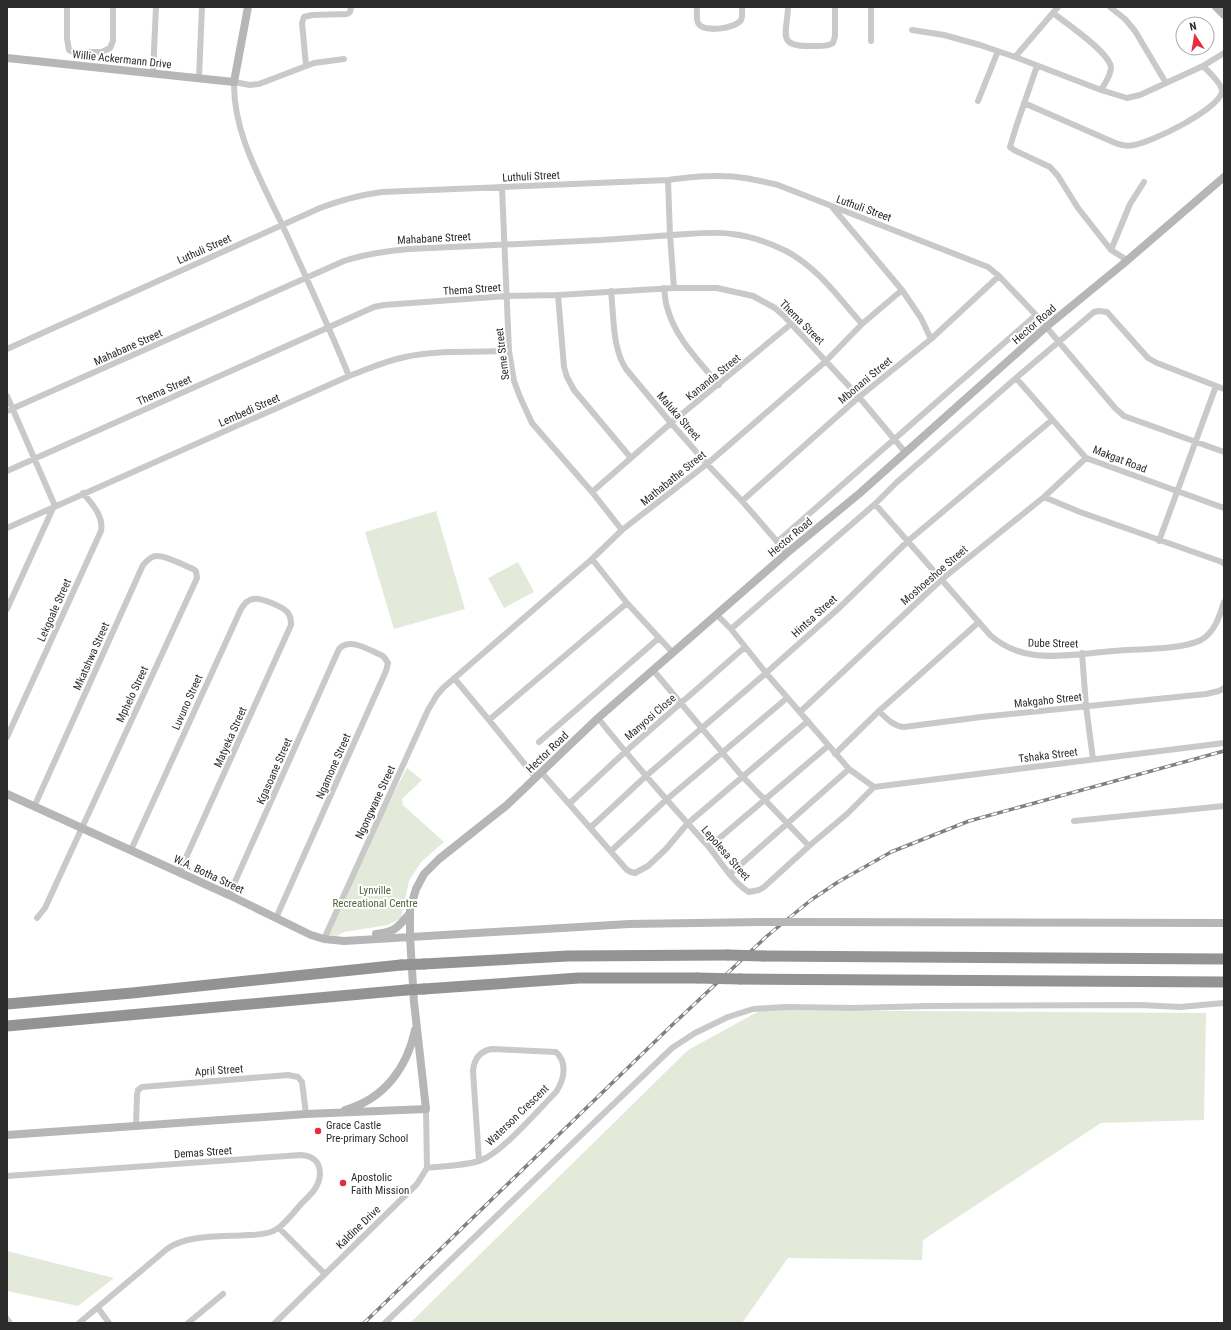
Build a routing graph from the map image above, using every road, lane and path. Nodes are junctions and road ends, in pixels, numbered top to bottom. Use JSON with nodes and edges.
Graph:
{"nodes":[{"id":1,"x":67,"y":7,"type":"edge"},
{"id":2,"x":113,"y":7,"type":"edge"},
{"id":3,"x":156,"y":7,"type":"edge"},
{"id":4,"x":202,"y":7,"type":"edge"},
{"id":5,"x":248,"y":7,"type":"edge"},
{"id":6,"x":351,"y":7,"type":"edge"},
{"id":7,"x":697,"y":7,"type":"edge"},
{"id":8,"x":742,"y":7,"type":"edge"},
{"id":9,"x":788,"y":7,"type":"edge"},
{"id":10,"x":835,"y":7,"type":"edge"},
{"id":11,"x":871,"y":7,"type":"edge"},
{"id":12,"x":1058,"y":7,"type":"edge"},
{"id":13,"x":1110,"y":7,"type":"edge"},
{"id":14,"x":1216,"y":7,"type":"edge"},
{"id":15,"x":1053,"y":13,"type":"junction"},
{"id":16,"x":1224,"y":15,"type":"edge"},
{"id":17,"x":912,"y":30,"type":"dead end"},
{"id":18,"x":871,"y":41,"type":"dead end"},
{"id":19,"x":998,"y":51,"type":"junction"},
{"id":20,"x":1224,"y":53,"type":"edge"},
{"id":21,"x":1015,"y":57,"type":"junction"},
{"id":22,"x":7,"y":58,"type":"edge"},
{"id":23,"x":344,"y":59,"type":"dead end"},
{"id":24,"x":306,"y":65,"type":"junction"},
{"id":25,"x":1037,"y":66,"type":"junction"},
{"id":26,"x":1203,"y":66,"type":"junction"},
{"id":27,"x":153,"y":73,"type":"junction"},
{"id":28,"x":199,"y":78,"type":"junction"},
{"id":29,"x":234,"y":82,"type":"junction"},
{"id":30,"x":1166,"y":83,"type":"junction"},
{"id":31,"x":1101,"y":90,"type":"junction"},
{"id":32,"x":978,"y":101,"type":"dead end"},
{"id":33,"x":1024,"y":103,"type":"junction"},
{"id":34,"x":1224,"y":177,"type":"edge"},
{"id":35,"x":668,"y":180,"type":"junction"},
{"id":36,"x":1144,"y":182,"type":"dead end"},
{"id":37,"x":502,"y":187,"type":"junction"},
{"id":38,"x":832,"y":207,"type":"junction"},
{"id":39,"x":282,"y":225,"type":"junction"},
{"id":40,"x":670,"y":235,"type":"junction"},
{"id":41,"x":504,"y":244,"type":"junction"},
{"id":42,"x":1111,"y":250,"type":"junction"},
{"id":43,"x":1127,"y":260,"type":"junction"},
{"id":44,"x":999,"y":276,"type":"junction"},
{"id":45,"x":307,"y":278,"type":"junction"},
{"id":46,"x":664,"y":288,"type":"junction"},
{"id":47,"x":674,"y":288,"type":"junction"},
{"id":48,"x":902,"y":290,"type":"junction"},
{"id":49,"x":611,"y":291,"type":"junction"},
{"id":50,"x":558,"y":295,"type":"junction"},
{"id":51,"x":507,"y":296,"type":"junction"},
{"id":52,"x":1036,"y":315,"type":"junction"},
{"id":53,"x":792,"y":324,"type":"junction"},
{"id":54,"x":862,"y":324,"type":"junction"},
{"id":55,"x":329,"y":327,"type":"junction"},
{"id":56,"x":1046,"y":327,"type":"junction"},
{"id":57,"x":931,"y":339,"type":"junction"},
{"id":58,"x":1059,"y":342,"type":"junction"},
{"id":59,"x":7,"y":349,"type":"edge"},
{"id":60,"x":509,"y":351,"type":"junction"},
{"id":61,"x":826,"y":361,"type":"junction"},
{"id":62,"x":349,"y":376,"type":"junction"},
{"id":63,"x":1016,"y":378,"type":"junction"},
{"id":64,"x":719,"y":385,"type":"junction"},
{"id":65,"x":1216,"y":386,"type":"junction"},
{"id":66,"x":1224,"y":389,"type":"edge"},
{"id":67,"x":7,"y":396,"type":"edge"},
{"id":68,"x":859,"y":397,"type":"junction"},
{"id":69,"x":10,"y":409,"type":"edge"},
{"id":70,"x":1052,"y":420,"type":"junction"},
{"id":71,"x":671,"y":423,"type":"junction"},
{"id":72,"x":895,"y":438,"type":"junction"},
{"id":73,"x":1196,"y":442,"type":"junction"},
{"id":74,"x":905,"y":452,"type":"junction"},
{"id":75,"x":1224,"y":452,"type":"edge"},
{"id":76,"x":631,"y":458,"type":"junction"},
{"id":77,"x":1086,"y":458,"type":"junction"},
{"id":78,"x":35,"y":459,"type":"junction"},
{"id":79,"x":707,"y":464,"type":"junction"},
{"id":80,"x":7,"y":471,"type":"edge"},
{"id":81,"x":592,"y":492,"type":"junction"},
{"id":82,"x":1178,"y":492,"type":"junction"},
{"id":83,"x":83,"y":493,"type":"junction"},
{"id":84,"x":1044,"y":497,"type":"junction"},
{"id":85,"x":742,"y":501,"type":"junction"},
{"id":86,"x":875,"y":504,"type":"junction"},
{"id":87,"x":55,"y":506,"type":"junction"},
{"id":88,"x":1224,"y":508,"type":"edge"},
{"id":89,"x":7,"y":528,"type":"edge"},
{"id":90,"x":622,"y":530,"type":"junction"},
{"id":91,"x":908,"y":541,"type":"junction"},
{"id":92,"x":1160,"y":541,"type":"junction"},
{"id":93,"x":777,"y":542,"type":"junction"},
{"id":94,"x":787,"y":553,"type":"junction"},
{"id":95,"x":592,"y":559,"type":"junction"},
{"id":96,"x":1224,"y":564,"type":"edge"},
{"id":97,"x":193,"y":569,"type":"joint"},
{"id":98,"x":942,"y":580,"type":"junction"},
{"id":99,"x":1224,"y":602,"type":"edge"},
{"id":100,"x":627,"y":604,"type":"junction"},
{"id":101,"x":7,"y":609,"type":"edge"},
{"id":102,"x":285,"y":610,"type":"joint"},
{"id":103,"x":718,"y":614,"type":"junction"},
{"id":104,"x":1222,"y":616,"type":"edge"},
{"id":105,"x":979,"y":622,"type":"junction"},
{"id":106,"x":731,"y":629,"type":"junction"},
{"id":107,"x":659,"y":638,"type":"junction"},
{"id":108,"x":348,"y":644,"type":"joint"},
{"id":109,"x":745,"y":647,"type":"junction"},
{"id":110,"x":673,"y":653,"type":"junction"},
{"id":111,"x":1082,"y":654,"type":"junction"},
{"id":112,"x":653,"y":670,"type":"junction"},
{"id":113,"x":766,"y":673,"type":"junction"},
{"id":114,"x":454,"y":678,"type":"junction"},
{"id":115,"x":1224,"y":688,"type":"edge"},
{"id":116,"x":788,"y":698,"type":"junction"},
{"id":117,"x":681,"y":704,"type":"junction"},
{"id":118,"x":1086,"y":706,"type":"junction"},
{"id":119,"x":878,"y":711,"type":"junction"},
{"id":120,"x":800,"y":712,"type":"junction"},
{"id":121,"x":598,"y":718,"type":"junction"},
{"id":122,"x":489,"y":720,"type":"junction"},
{"id":123,"x":808,"y":721,"type":"junction"},
{"id":124,"x":700,"y":728,"type":"junction"},
{"id":125,"x":7,"y":737,"type":"edge"},
{"id":126,"x":539,"y":742,"type":"dead end"},
{"id":127,"x":1224,"y":743,"type":"edge"},
{"id":128,"x":828,"y":746,"type":"junction"},
{"id":129,"x":625,"y":752,"type":"junction"},
{"id":130,"x":723,"y":752,"type":"junction"},
{"id":131,"x":835,"y":754,"type":"junction"},
{"id":132,"x":1093,"y":759,"type":"junction"},
{"id":133,"x":849,"y":769,"type":"junction"},
{"id":134,"x":539,"y":775,"type":"junction"},
{"id":135,"x":646,"y":776,"type":"junction"},
{"id":136,"x":742,"y":776,"type":"junction"},
{"id":137,"x":874,"y":788,"type":"junction"},
{"id":138,"x":7,"y":794,"type":"edge"},
{"id":139,"x":765,"y":799,"type":"junction"},
{"id":140,"x":666,"y":800,"type":"junction"},
{"id":141,"x":569,"y":804,"type":"junction"},
{"id":142,"x":1224,"y":806,"type":"edge"},
{"id":143,"x":34,"y":807,"type":"junction"},
{"id":144,"x":1074,"y":821,"type":"dead end"},
{"id":145,"x":787,"y":823,"type":"junction"},
{"id":146,"x":687,"y":824,"type":"junction"},
{"id":147,"x":82,"y":828,"type":"junction"},
{"id":148,"x":590,"y":828,"type":"junction"},
{"id":149,"x":809,"y":846,"type":"junction"},
{"id":150,"x":709,"y":847,"type":"junction"},
{"id":151,"x":131,"y":850,"type":"junction"},
{"id":152,"x":611,"y":851,"type":"junction"},
{"id":153,"x":179,"y":873,"type":"junction"},
{"id":154,"x":730,"y":874,"type":"junction"},
{"id":155,"x":229,"y":895,"type":"junction"},
{"id":156,"x":410,"y":912,"type":"junction"},
{"id":157,"x":37,"y":918,"type":"dead end"},
{"id":158,"x":276,"y":918,"type":"junction"},
{"id":159,"x":1224,"y":923,"type":"edge"},
{"id":160,"x":410,"y":937,"type":"junction"},
{"id":161,"x":324,"y":939,"type":"junction"},
{"id":162,"x":344,"y":941,"type":"junction"},
{"id":163,"x":1224,"y":959,"type":"edge"},
{"id":164,"x":1224,"y":982,"type":"edge"},
{"id":165,"x":1224,"y":1003,"type":"edge"},
{"id":166,"x":7,"y":1004,"type":"edge"},
{"id":167,"x":416,"y":1023,"type":"junction"},
{"id":168,"x":7,"y":1026,"type":"edge"},
{"id":169,"x":426,"y":1109,"type":"junction"},
{"id":170,"x":306,"y":1114,"type":"junction"},
{"id":171,"x":321,"y":1114,"type":"junction"},
{"id":172,"x":136,"y":1125,"type":"junction"},
{"id":173,"x":7,"y":1135,"type":"edge"},
{"id":174,"x":479,"y":1161,"type":"junction"},
{"id":175,"x":427,"y":1168,"type":"junction"},
{"id":176,"x":7,"y":1176,"type":"edge"},
{"id":177,"x":279,"y":1228,"type":"junction"},
{"id":178,"x":325,"y":1274,"type":"junction"},
{"id":179,"x":223,"y":1294,"type":"dead end"},
{"id":180,"x":98,"y":1308,"type":"junction"},
{"id":181,"x":7,"y":1319,"type":"edge"},
{"id":182,"x":10,"y":1323,"type":"edge"},
{"id":183,"x":79,"y":1323,"type":"edge"},
{"id":184,"x":109,"y":1323,"type":"edge"},
{"id":185,"x":188,"y":1323,"type":"edge"},
{"id":186,"x":275,"y":1323,"type":"edge"},
{"id":187,"x":385,"y":1323,"type":"edge"}],
"edges":[{"from":1,"to":2,"type":"street"},
{"from":3,"to":27,"type":"street"},
{"from":4,"to":28,"type":"street"},
{"from":5,"to":29,"type":"street"},
{"from":6,"to":24,"type":"street"},
{"from":7,"to":8,"type":"street"},
{"from":9,"to":10,"type":"street"},
{"from":11,"to":18,"type":"street"},
{"from":12,"to":15,"type":"street"},
{"from":13,"to":30,"type":"street"},
{"from":14,"to":16,"type":"street"},
{"from":15,"to":21,"type":"street"},
{"from":15,"to":31,"type":"street"},
{"from":17,"to":19,"type":"street"},
{"from":19,"to":21,"type":"street"},
{"from":19,"to":32,"type":"street"},
{"from":20,"to":26,"type":"street"},
{"from":21,"to":25,"type":"street"},
{"from":22,"to":27,"type":"street","name":"Willie Ackermann Drive"},
{"from":23,"to":24,"type":"street"},
{"from":24,"to":29,"type":"street"},
{"from":25,"to":31,"type":"street"},
{"from":25,"to":33,"type":"street"},
{"from":26,"to":30,"type":"street"},
{"from":26,"to":33,"type":"street"},
{"from":27,"to":28,"type":"street","name":"Willie Ackermann Drive"},
{"from":28,"to":29,"type":"street","name":"Willie Ackermann Drive"},
{"from":29,"to":39,"type":"street"},
{"from":30,"to":31,"type":"street"},
{"from":33,"to":42,"type":"street"},
{"from":34,"to":43,"type":"street","name":"Hector Road"},
{"from":35,"to":37,"type":"street","name":"Luthuli Street"},
{"from":35,"to":38,"type":"street","name":"Luthuli Street"},
{"from":35,"to":40,"type":"street"},
{"from":36,"to":42,"type":"street"},
{"from":37,"to":39,"type":"street","name":"Luthuli Street"},
{"from":37,"to":41,"type":"street","name":"Seme Street"},
{"from":38,"to":44,"type":"street","name":"Luthuli Street"},
{"from":38,"to":48,"type":"street"},
{"from":39,"to":45,"type":"street"},
{"from":39,"to":59,"type":"street","name":"Luthuli Street"},
{"from":40,"to":41,"type":"street","name":"Mahabane Street"},
{"from":40,"to":47,"type":"street"},
{"from":40,"to":54,"type":"street","name":"Mahabane Street"},
{"from":41,"to":45,"type":"street","name":"Mahabane Street"},
{"from":41,"to":51,"type":"street","name":"Seme Street"},
{"from":42,"to":43,"type":"street"},
{"from":43,"to":56,"type":"street","name":"Hector Road"},
{"from":44,"to":52,"type":"street","name":"Luthuli Street"},
{"from":44,"to":57,"type":"street","name":"Mbonani Street"},
{"from":45,"to":55,"type":"street"},
{"from":45,"to":69,"type":"street","name":"Mahabane Street"},
{"from":46,"to":47,"type":"street","name":"Thema Street"},
{"from":46,"to":49,"type":"street","name":"Thema Street"},
{"from":46,"to":64,"type":"street"},
{"from":47,"to":53,"type":"street","name":"Thema Street"},
{"from":48,"to":54,"type":"street","name":"Mathabathe Street"},
{"from":48,"to":57,"type":"street"},
{"from":49,"to":50,"type":"street","name":"Thema Street"},
{"from":49,"to":71,"type":"street","name":"Maluka Street"},
{"from":50,"to":51,"type":"street","name":"Thema Street"},
{"from":50,"to":76,"type":"street"},
{"from":51,"to":55,"type":"street","name":"Thema Street"},
{"from":51,"to":60,"type":"street","name":"Seme Street"},
{"from":52,"to":56,"type":"street","name":"Luthuli Street"},
{"from":52,"to":72,"type":"street","name":"Hector Road"},
{"from":53,"to":61,"type":"street","name":"Thema Street"},
{"from":53,"to":64,"type":"street","name":"Kananda Street"},
{"from":54,"to":61,"type":"street","name":"Mathabathe Street"},
{"from":55,"to":62,"type":"street"},
{"from":55,"to":78,"type":"street","name":"Thema Street"},
{"from":56,"to":58,"type":"street"},
{"from":56,"to":74,"type":"street","name":"Hector Road"},
{"from":57,"to":68,"type":"street","name":"Mbonani Street"},
{"from":58,"to":63,"type":"street"},
{"from":58,"to":65,"type":"street"},
{"from":58,"to":73,"type":"street"},
{"from":60,"to":62,"type":"street","name":"Lembedi Street"},
{"from":60,"to":81,"type":"street","name":"Seme Street"},
{"from":61,"to":68,"type":"street","name":"Thema Street"},
{"from":61,"to":79,"type":"street","name":"Mathabathe Street"},
{"from":62,"to":83,"type":"street","name":"Lembedi Street"},
{"from":63,"to":70,"type":"street","name":"Makgat Road"},
{"from":63,"to":86,"type":"street"},
{"from":64,"to":71,"type":"street","name":"Kananda Street"},
{"from":65,"to":66,"type":"street"},
{"from":65,"to":73,"type":"street"},
{"from":67,"to":69,"type":"street"},
{"from":68,"to":72,"type":"street","name":"Thema Street"},
{"from":68,"to":85,"type":"street","name":"Mbonani Street"},
{"from":69,"to":78,"type":"street"},
{"from":70,"to":77,"type":"street","name":"Makgat Road"},
{"from":70,"to":91,"type":"street","name":"Hintsa Street"},
{"from":71,"to":76,"type":"street","name":"Kananda Street"},
{"from":71,"to":79,"type":"street","name":"Maluka Street"},
{"from":72,"to":74,"type":"street","name":"Thema Street"},
{"from":72,"to":93,"type":"street","name":"Hector Road"},
{"from":73,"to":75,"type":"street"},
{"from":73,"to":82,"type":"street"},
{"from":74,"to":94,"type":"street","name":"Hector Road"},
{"from":76,"to":81,"type":"street","name":"Kananda Street"},
{"from":77,"to":82,"type":"street","name":"Makgat Road"},
{"from":77,"to":84,"type":"street","name":"Moshoeshoe Street"},
{"from":78,"to":80,"type":"street","name":"Thema Street"},
{"from":78,"to":87,"type":"street"},
{"from":79,"to":85,"type":"street","name":"Maluka Street"},
{"from":79,"to":90,"type":"street","name":"Mathabathe Street"},
{"from":81,"to":90,"type":"street","name":"Seme Street"},
{"from":82,"to":88,"type":"street","name":"Makgat Road"},
{"from":82,"to":92,"type":"street"},
{"from":83,"to":87,"type":"street","name":"Lembedi Street"},
{"from":83,"to":125,"type":"street","name":"Lekgoale Street"},
{"from":84,"to":92,"type":"street"},
{"from":84,"to":98,"type":"street","name":"Moshoeshoe Street"},
{"from":85,"to":93,"type":"street","name":"Maluka Street"},
{"from":86,"to":91,"type":"street","name":"Dube Street"},
{"from":86,"to":106,"type":"street"},
{"from":87,"to":89,"type":"street","name":"Lembedi Street"},
{"from":87,"to":101,"type":"street"},
{"from":90,"to":95,"type":"street","name":"Mathabathe Street"},
{"from":91,"to":98,"type":"street","name":"Dube Street"},
{"from":91,"to":113,"type":"street","name":"Hintsa Street"},
{"from":92,"to":96,"type":"street"},
{"from":93,"to":94,"type":"street","name":"Maluka Street"},
{"from":94,"to":103,"type":"street","name":"Hector Road"},
{"from":95,"to":100,"type":"street"},
{"from":95,"to":114,"type":"street","name":"Mathabathe Street"},
{"from":97,"to":143,"type":"street","name":"Mkatshwa Street"},
{"from":97,"to":147,"type":"street","name":"Mphelo Street"},
{"from":98,"to":105,"type":"street","name":"Dube Street"},
{"from":98,"to":120,"type":"street","name":"Moshoeshoe Street"},
{"from":99,"to":104,"type":"street","name":"Dube Street"},
{"from":100,"to":107,"type":"street"},
{"from":100,"to":122,"type":"street"},
{"from":102,"to":151,"type":"street","name":"Luvuno Street"},
{"from":102,"to":153,"type":"street","name":"Matyeka Street"},
{"from":103,"to":106,"type":"street"},
{"from":103,"to":110,"type":"street","name":"Hector Road"},
{"from":104,"to":111,"type":"street","name":"Dube Street"},
{"from":105,"to":111,"type":"street","name":"Dube Street"},
{"from":105,"to":119,"type":"street"},
{"from":106,"to":109,"type":"street"},
{"from":107,"to":110,"type":"street"},
{"from":107,"to":126,"type":"street","name":"Hector Road"},
{"from":108,"to":155,"type":"street","name":"Kgasoane Street"},
{"from":108,"to":158,"type":"street","name":"Ngamone Street"},
{"from":109,"to":113,"type":"street"},
{"from":109,"to":117,"type":"street","name":"Manyosi Close"},
{"from":110,"to":112,"type":"street","name":"Hector Road"},
{"from":111,"to":118,"type":"street"},
{"from":112,"to":117,"type":"street"},
{"from":112,"to":121,"type":"street","name":"Hector Road"},
{"from":113,"to":116,"type":"street"},
{"from":113,"to":124,"type":"street","name":"Hintsa Street"},
{"from":114,"to":122,"type":"street","name":"Lepolesa Street"},
{"from":114,"to":161,"type":"street","name":"Ngongwane Street"},
{"from":115,"to":118,"type":"street","name":"Makgaho Street"},
{"from":116,"to":120,"type":"street"},
{"from":116,"to":130,"type":"street"},
{"from":117,"to":124,"type":"street"},
{"from":117,"to":129,"type":"street","name":"Manyosi Close"},
{"from":118,"to":119,"type":"street","name":"Makgaho Street"},
{"from":118,"to":132,"type":"street"},
{"from":119,"to":131,"type":"street"},
{"from":120,"to":123,"type":"street"},
{"from":121,"to":129,"type":"street"},
{"from":121,"to":134,"type":"street","name":"Hector Road"},
{"from":122,"to":134,"type":"street","name":"Lepolesa Street"},
{"from":123,"to":128,"type":"street"},
{"from":123,"to":136,"type":"street"},
{"from":124,"to":130,"type":"street"},
{"from":124,"to":135,"type":"street","name":"Hintsa Street"},
{"from":127,"to":132,"type":"street","name":"Tshaka Street"},
{"from":128,"to":131,"type":"street"},
{"from":128,"to":139,"type":"street"},
{"from":129,"to":135,"type":"street"},
{"from":129,"to":141,"type":"street","name":"Manyosi Close"},
{"from":130,"to":136,"type":"street"},
{"from":130,"to":140,"type":"street"},
{"from":131,"to":133,"type":"street"},
{"from":132,"to":137,"type":"street","name":"Tshaka Street"},
{"from":133,"to":137,"type":"street"},
{"from":133,"to":145,"type":"street"},
{"from":134,"to":141,"type":"street","name":"Lepolesa Street"},
{"from":134,"to":156,"type":"street","name":"Hector Road"},
{"from":135,"to":140,"type":"street"},
{"from":135,"to":148,"type":"street","name":"Hintsa Street"},
{"from":136,"to":139,"type":"street"},
{"from":136,"to":146,"type":"street"},
{"from":137,"to":149,"type":"street","name":"Lepolesa Street"},
{"from":138,"to":143,"type":"street","name":"W.A. Botha Street"},
{"from":139,"to":145,"type":"street"},
{"from":139,"to":150,"type":"street"},
{"from":140,"to":146,"type":"street"},
{"from":140,"to":152,"type":"street"},
{"from":141,"to":148,"type":"street","name":"Lepolesa Street"},
{"from":142,"to":144,"type":"street"},
{"from":143,"to":147,"type":"street","name":"W.A. Botha Street"},
{"from":145,"to":149,"type":"street"},
{"from":145,"to":154,"type":"street"},
{"from":146,"to":150,"type":"street","name":"Lepolesa Street"},
{"from":146,"to":152,"type":"street","name":"Lepolesa Street"},
{"from":147,"to":151,"type":"street","name":"W.A. Botha Street"},
{"from":147,"to":157,"type":"street","name":"Mphelo Street"},
{"from":148,"to":152,"type":"street","name":"Lepolesa Street"},
{"from":149,"to":154,"type":"street","name":"Lepolesa Street"},
{"from":150,"to":154,"type":"street","name":"Lepolesa Street"},
{"from":151,"to":153,"type":"street","name":"W.A. Botha Street"},
{"from":153,"to":155,"type":"street","name":"W.A. Botha Street"},
{"from":155,"to":158,"type":"street","name":"W.A. Botha Street"},
{"from":156,"to":160,"type":"street","name":"Hector Road"},
{"from":156,"to":162,"type":"street"},
{"from":158,"to":161,"type":"street","name":"W.A. Botha Street"},
{"from":159,"to":160,"type":"street","name":"W.A. Botha Street","bridge":true},
{"from":160,"to":162,"type":"street","name":"W.A. Botha Street"},
{"from":160,"to":167,"type":"street","name":"Hector Road"},
{"from":161,"to":162,"type":"street","name":"W.A. Botha Street"},
{"from":163,"to":166,"type":"highway","bridge":true},
{"from":164,"to":168,"type":"highway","bridge":true},
{"from":165,"to":187,"type":"street"},
{"from":167,"to":169,"type":"street","name":"Hector Road"},
{"from":167,"to":171,"type":"street"},
{"from":169,"to":171,"type":"street"},
{"from":169,"to":175,"type":"street"},
{"from":170,"to":171,"type":"street"},
{"from":170,"to":172,"type":"street"},
{"from":170,"to":172,"type":"street","name":"April Street"},
{"from":172,"to":173,"type":"street"},
{"from":174,"to":174,"type":"street","name":"Waterson Crescent"},
{"from":174,"to":175,"type":"street","name":"Waterson Crescent"},
{"from":175,"to":178,"type":"street","name":"Kaldine Drive"},
{"from":176,"to":177,"type":"street","name":"Demas Street"},
{"from":177,"to":178,"type":"street"},
{"from":177,"to":180,"type":"street"},
{"from":178,"to":186,"type":"street","name":"Kaldine Drive"},
{"from":179,"to":185,"type":"street"},
{"from":180,"to":183,"type":"street"},
{"from":180,"to":184,"type":"street"},
{"from":181,"to":182,"type":"street"}]}
